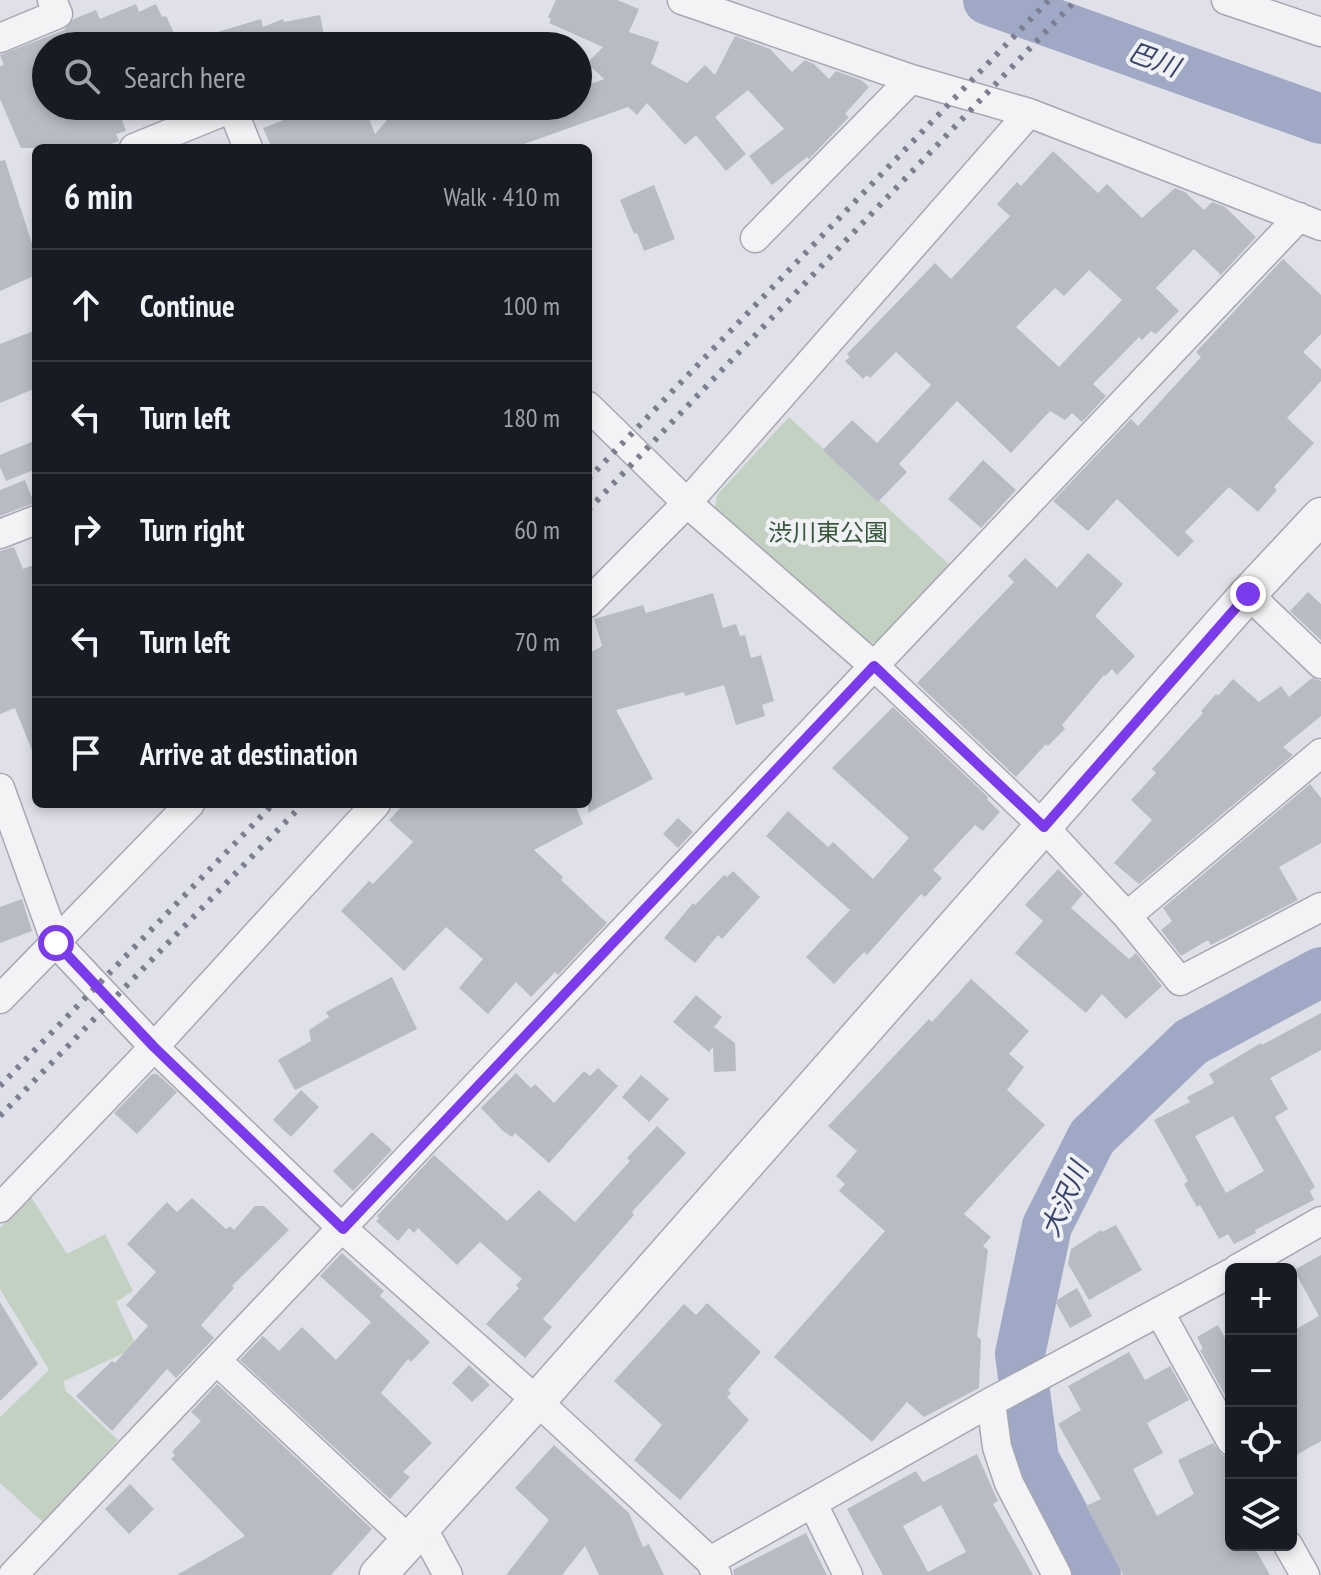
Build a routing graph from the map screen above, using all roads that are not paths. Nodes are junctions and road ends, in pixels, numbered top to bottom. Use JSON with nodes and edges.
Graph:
{"nodes":[{"id":1,"x":52,"y":0,"type":"edge"},
{"id":2,"x":682,"y":0,"type":"edge"},
{"id":3,"x":1226,"y":0,"type":"edge"},
{"id":4,"x":1321,"y":32,"type":"edge"},
{"id":5,"x":0,"y":38,"type":"edge"},
{"id":6,"x":911,"y":79,"type":"junction"},
{"id":7,"x":1029,"y":113,"type":"junction"},
{"id":8,"x":203,"y":120,"type":"edge"},
{"id":9,"x":237,"y":120,"type":"edge"},
{"id":10,"x":144,"y":144,"type":"edge"},
{"id":11,"x":246,"y":144,"type":"edge"},
{"id":12,"x":1310,"y":221,"type":"edge"},
{"id":13,"x":755,"y":238,"type":"dead end"},
{"id":14,"x":592,"y":410,"type":"edge"},
{"id":15,"x":687,"y":503,"type":"junction"},
{"id":16,"x":1321,"y":516,"type":"edge"},
{"id":17,"x":32,"y":522,"type":"edge"},
{"id":18,"x":0,"y":534,"type":"edge"},
{"id":19,"x":1248,"y":594,"type":"junction"},
{"id":20,"x":592,"y":599,"type":"edge"},
{"id":21,"x":1321,"y":664,"type":"edge"},
{"id":22,"x":874,"y":666,"type":"junction"},
{"id":23,"x":1321,"y":753,"type":"edge"},
{"id":24,"x":0,"y":788,"type":"edge"},
{"id":25,"x":186,"y":808,"type":"edge"},
{"id":26,"x":372,"y":808,"type":"edge"},
{"id":27,"x":1044,"y":827,"type":"junction"},
{"id":28,"x":1321,"y":907,"type":"edge"},
{"id":29,"x":1127,"y":916,"type":"junction"},
{"id":30,"x":56,"y":943,"type":"junction"},
{"id":31,"x":0,"y":999,"type":"edge"},
{"id":32,"x":154,"y":1047,"type":"junction"},
{"id":33,"x":0,"y":1208,"type":"edge"},
{"id":34,"x":1321,"y":1221,"type":"edge"},
{"id":35,"x":343,"y":1229,"type":"junction"},
{"id":36,"x":1248,"y":1263,"type":"edge"},
{"id":37,"x":1225,"y":1276,"type":"edge"},
{"id":38,"x":1160,"y":1313,"type":"junction"},
{"id":39,"x":217,"y":1361,"type":"junction"},
{"id":40,"x":537,"y":1401,"type":"junction"},
{"id":41,"x":991,"y":1402,"type":"junction"},
{"id":42,"x":1225,"y":1430,"type":"edge"},
{"id":43,"x":813,"y":1504,"type":"junction"},
{"id":44,"x":416,"y":1534,"type":"junction"},
{"id":45,"x":1291,"y":1551,"type":"edge"},
{"id":46,"x":714,"y":1568,"type":"edge"},
{"id":47,"x":13,"y":1575,"type":"edge"},
{"id":48,"x":378,"y":1575,"type":"edge"},
{"id":49,"x":448,"y":1575,"type":"edge"},
{"id":50,"x":848,"y":1575,"type":"edge"},
{"id":51,"x":1057,"y":1575,"type":"edge"},
{"id":52,"x":1305,"y":1575,"type":"edge"}],
"edges":[{"from":1,"to":5,"type":"street"},
{"from":2,"to":6,"type":"street"},
{"from":3,"to":4,"type":"street"},
{"from":6,"to":7,"type":"street"},
{"from":6,"to":13,"type":"street"},
{"from":7,"to":12,"type":"street"},
{"from":7,"to":15,"type":"street"},
{"from":8,"to":10,"type":"street"},
{"from":9,"to":11,"type":"street"},
{"from":12,"to":22,"type":"street"},
{"from":14,"to":15,"type":"street"},
{"from":15,"to":20,"type":"street"},
{"from":15,"to":22,"type":"street"},
{"from":16,"to":19,"type":"street"},
{"from":17,"to":18,"type":"street"},
{"from":19,"to":21,"type":"street"},
{"from":19,"to":27,"type":"street"},
{"from":22,"to":27,"type":"street"},
{"from":22,"to":35,"type":"street"},
{"from":23,"to":29,"type":"street"},
{"from":24,"to":30,"type":"street"},
{"from":25,"to":30,"type":"street"},
{"from":26,"to":32,"type":"street"},
{"from":27,"to":29,"type":"street"},
{"from":27,"to":40,"type":"street"},
{"from":28,"to":29,"type":"street"},
{"from":30,"to":31,"type":"street"},
{"from":30,"to":32,"type":"street"},
{"from":32,"to":33,"type":"street"},
{"from":32,"to":35,"type":"street"},
{"from":34,"to":36,"type":"street"},
{"from":35,"to":39,"type":"street"},
{"from":35,"to":40,"type":"street"},
{"from":37,"to":38,"type":"street"},
{"from":38,"to":41,"type":"street"},
{"from":38,"to":42,"type":"street"},
{"from":39,"to":44,"type":"street"},
{"from":39,"to":47,"type":"street"},
{"from":40,"to":44,"type":"street"},
{"from":40,"to":46,"type":"street"},
{"from":41,"to":43,"type":"street"},
{"from":41,"to":51,"type":"street"},
{"from":43,"to":46,"type":"street"},
{"from":43,"to":50,"type":"street"},
{"from":44,"to":48,"type":"street"},
{"from":44,"to":49,"type":"street"},
{"from":45,"to":52,"type":"street"}]}
